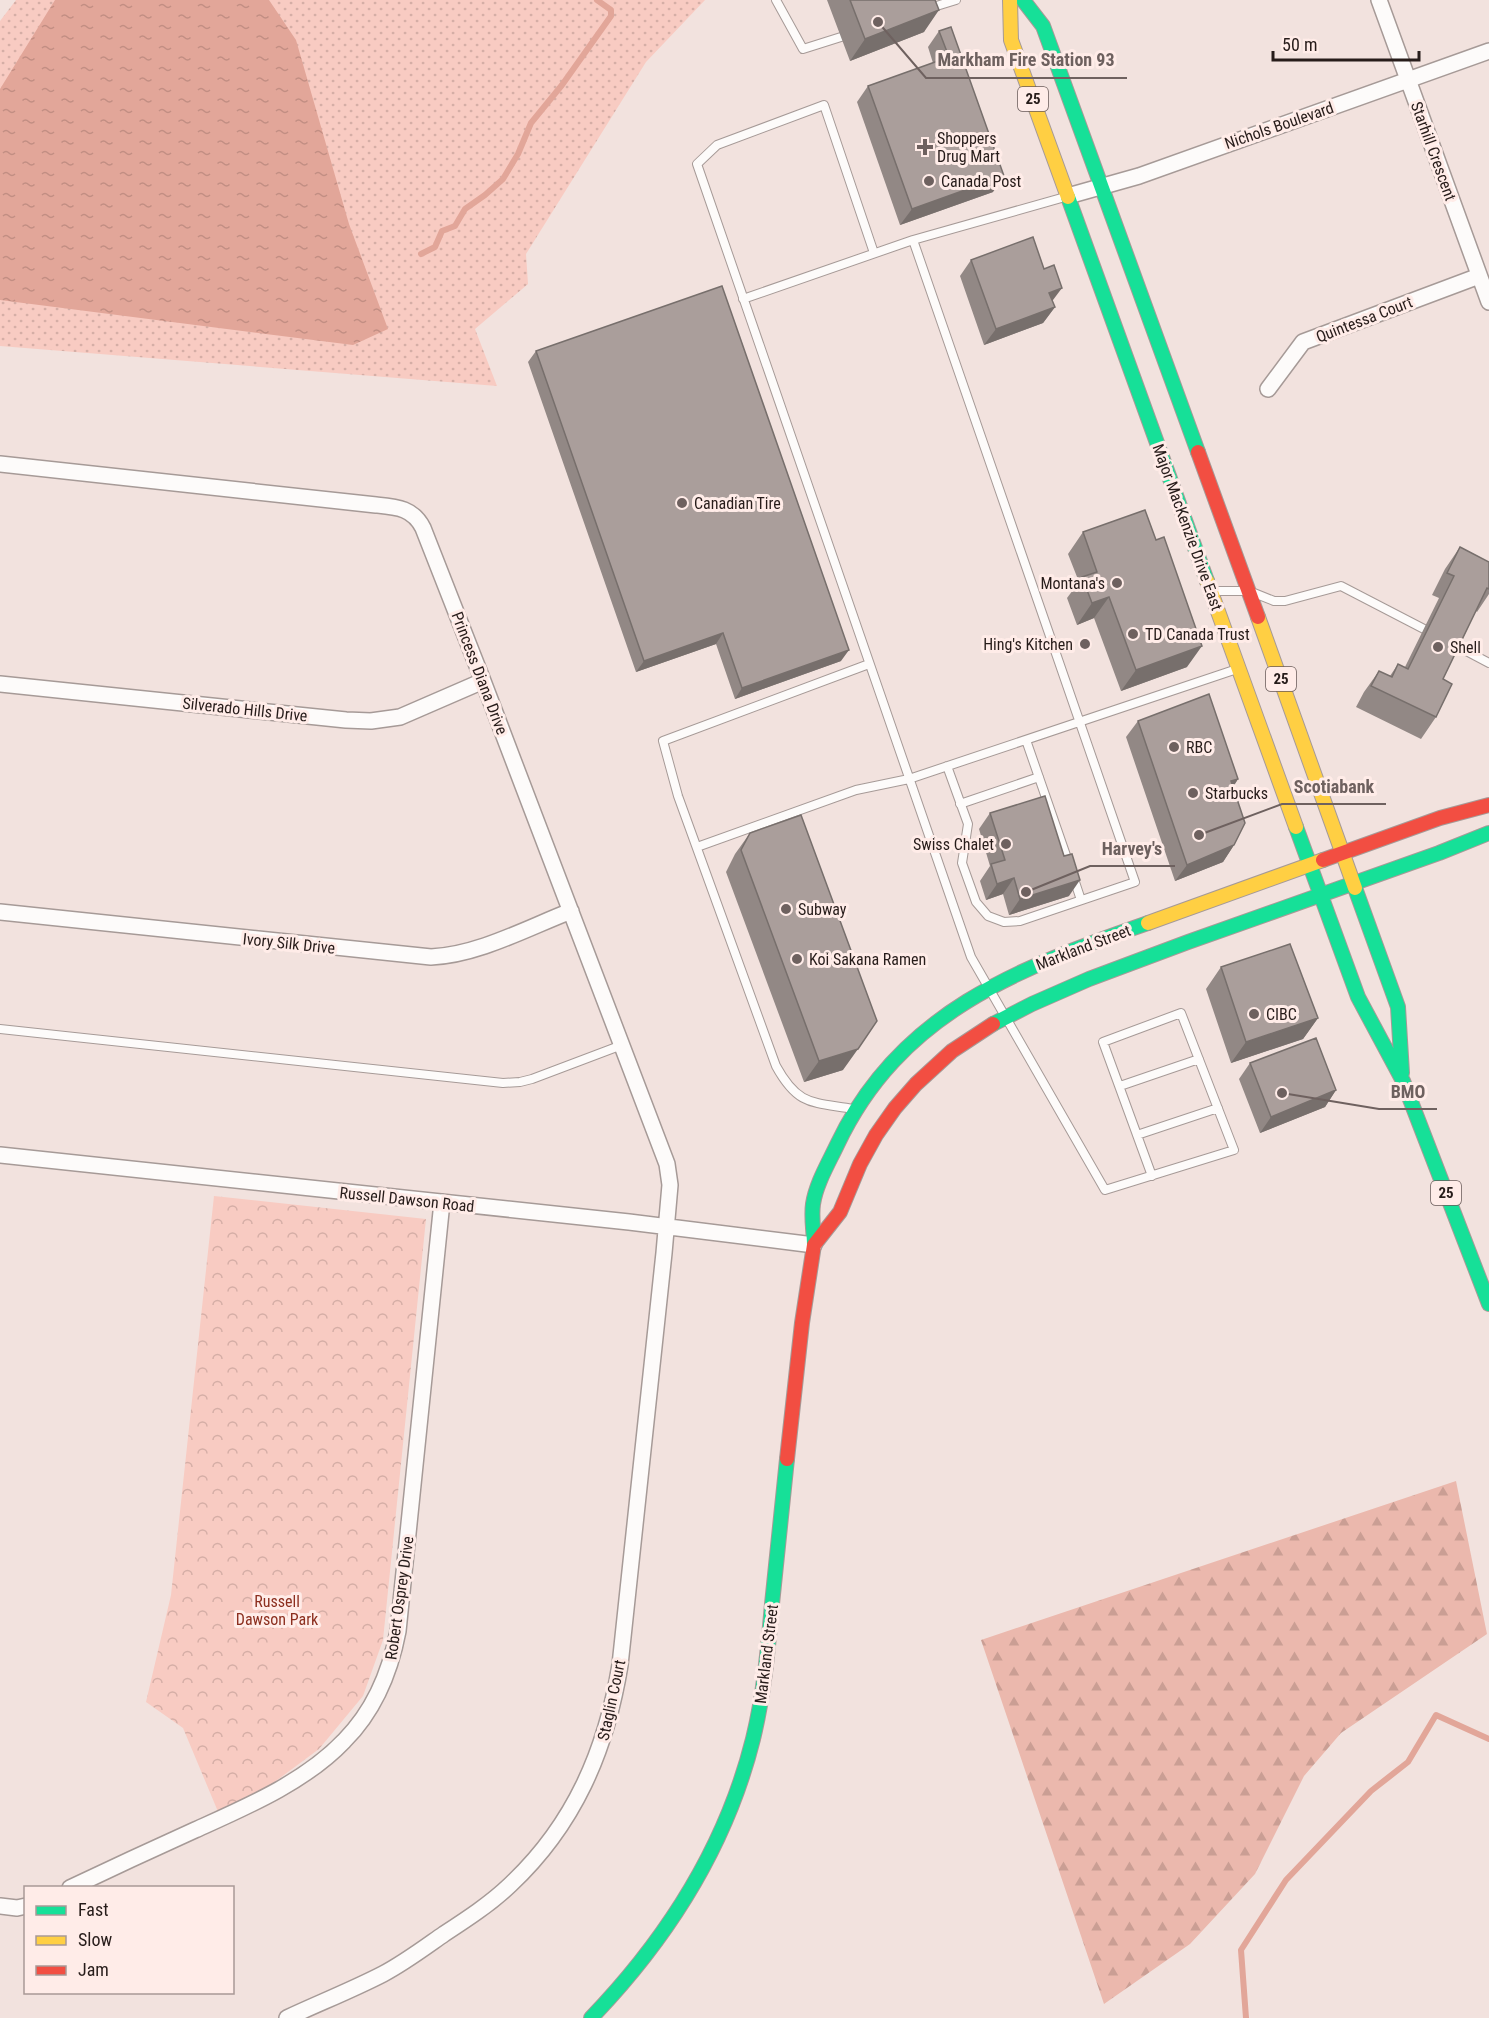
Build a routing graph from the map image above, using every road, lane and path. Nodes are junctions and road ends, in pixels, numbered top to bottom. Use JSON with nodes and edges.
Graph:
{"nodes":[{"id":1,"x":776,"y":0,"type":"edge"},
{"id":2,"x":956,"y":0,"type":"edge"},
{"id":3,"x":1010,"y":0,"type":"edge"},
{"id":4,"x":1023,"y":0,"type":"edge"},
{"id":5,"x":1379,"y":0,"type":"edge"},
{"id":6,"x":917,"y":12,"type":"edge"},
{"id":7,"x":841,"y":37,"type":"dead end"},
{"id":8,"x":1489,"y":51,"type":"edge"},
{"id":9,"x":1409,"y":80,"type":"junction"},
{"id":10,"x":1102,"y":186,"type":"junction"},
{"id":11,"x":1068,"y":196,"type":"junction"},
{"id":12,"x":914,"y":240,"type":"junction"},
{"id":13,"x":874,"y":254,"type":"junction"},
{"id":14,"x":1479,"y":276,"type":"junction"},
{"id":15,"x":743,"y":299,"type":"junction"},
{"id":16,"x":1489,"y":302,"type":"edge"},
{"id":17,"x":1268,"y":389,"type":"dead end"},
{"id":18,"x":0,"y":464,"type":"edge"},
{"id":19,"x":1211,"y":591,"type":"junction"},
{"id":20,"x":1249,"y":591,"type":"junction"},
{"id":21,"x":1424,"y":629,"type":"dead end"},
{"id":22,"x":1455,"y":645,"type":"edge"},
{"id":23,"x":1489,"y":663,"type":"edge"},
{"id":24,"x":869,"y":664,"type":"junction"},
{"id":25,"x":1239,"y":669,"type":"junction"},
{"id":26,"x":483,"y":681,"type":"junction"},
{"id":27,"x":0,"y":684,"type":"edge"},
{"id":28,"x":1080,"y":723,"type":"junction"},
{"id":29,"x":1026,"y":740,"type":"junction"},
{"id":30,"x":947,"y":766,"type":"junction"},
{"id":31,"x":1039,"y":777,"type":"junction"},
{"id":32,"x":909,"y":779,"type":"junction"},
{"id":33,"x":960,"y":804,"type":"junction"},
{"id":34,"x":1489,"y":805,"type":"edge"},
{"id":35,"x":1489,"y":832,"type":"edge"},
{"id":36,"x":697,"y":847,"type":"junction"},
{"id":37,"x":1343,"y":853,"type":"junction"},
{"id":38,"x":1310,"y":865,"type":"junction"},
{"id":39,"x":1354,"y":884,"type":"junction"},
{"id":40,"x":1321,"y":895,"type":"junction"},
{"id":41,"x":1081,"y":900,"type":"junction"},
{"id":42,"x":571,"y":911,"type":"junction"},
{"id":43,"x":0,"y":912,"type":"edge"},
{"id":44,"x":990,"y":987,"type":"junction"},
{"id":45,"x":1004,"y":1016,"type":"junction"},
{"id":46,"x":0,"y":1029,"type":"edge"},
{"id":47,"x":622,"y":1045,"type":"junction"},
{"id":48,"x":1199,"y":1059,"type":"junction"},
{"id":49,"x":1403,"y":1081,"type":"junction"},
{"id":50,"x":1120,"y":1086,"type":"junction"},
{"id":51,"x":1218,"y":1108,"type":"junction"},
{"id":52,"x":855,"y":1110,"type":"junction"},
{"id":53,"x":1137,"y":1135,"type":"junction"},
{"id":54,"x":0,"y":1155,"type":"edge"},
{"id":55,"x":1152,"y":1176,"type":"junction"},
{"id":56,"x":442,"y":1202,"type":"junction"},
{"id":57,"x":666,"y":1228,"type":"junction"},
{"id":58,"x":814,"y":1245,"type":"junction"},
{"id":59,"x":1489,"y":1304,"type":"edge"},
{"id":60,"x":72,"y":1886,"type":"edge"},
{"id":61,"x":0,"y":1906,"type":"edge"},
{"id":62,"x":24,"y":1906,"type":"edge"},
{"id":63,"x":311,"y":2013,"type":"edge"},
{"id":64,"x":287,"y":2018,"type":"edge"},
{"id":65,"x":591,"y":2018,"type":"edge"}],
"edges":[{"from":1,"to":7,"type":"lane"},
{"from":2,"to":6,"type":"lane"},
{"from":3,"to":11,"type":"main road","name":"Major MacKenzie Drive East","number":"25"},
{"from":4,"to":10,"type":"main road","name":"Major MacKenzie Drive East","number":"25"},
{"from":5,"to":9,"type":"street","name":"Starhill Crescent"},
{"from":8,"to":9,"type":"street","name":"Nichols Boulevard"},
{"from":9,"to":10,"type":"street","name":"Nichols Boulevard"},
{"from":9,"to":14,"type":"street","name":"Starhill Crescent"},
{"from":10,"to":11,"type":"street","name":"Nichols Boulevard"},
{"from":10,"to":20,"type":"main road","name":"Major MacKenzie Drive East","number":"25"},
{"from":11,"to":12,"type":"lane"},
{"from":11,"to":19,"type":"main road","name":"Major MacKenzie Drive East","number":"25"},
{"from":12,"to":13,"type":"lane"},
{"from":12,"to":28,"type":"lane"},
{"from":13,"to":15,"type":"lane"},
{"from":13,"to":15,"type":"lane"},
{"from":14,"to":16,"type":"street","name":"Starhill Crescent"},
{"from":14,"to":17,"type":"street","name":"Quintessa Court"},
{"from":15,"to":24,"type":"lane"},
{"from":18,"to":26,"type":"street","name":"Princess Diana Drive"},
{"from":19,"to":20,"type":"lane"},
{"from":19,"to":25,"type":"main road","name":"Major MacKenzie Drive East","number":"25"},
{"from":20,"to":21,"type":"lane"},
{"from":20,"to":37,"type":"main road","name":"Major MacKenzie Drive East","number":"25"},
{"from":22,"to":23,"type":"lane"},
{"from":24,"to":32,"type":"lane"},
{"from":24,"to":36,"type":"lane"},
{"from":25,"to":28,"type":"lane"},
{"from":25,"to":38,"type":"main road","name":"Major MacKenzie Drive East","number":"25"},
{"from":26,"to":27,"type":"street","name":"Silverado Hills Drive"},
{"from":26,"to":42,"type":"street","name":"Princess Diana Drive"},
{"from":28,"to":29,"type":"lane"},
{"from":28,"to":41,"type":"lane"},
{"from":29,"to":30,"type":"lane"},
{"from":29,"to":31,"type":"lane"},
{"from":30,"to":32,"type":"lane"},
{"from":30,"to":33,"type":"lane"},
{"from":31,"to":33,"type":"lane"},
{"from":31,"to":41,"type":"lane"},
{"from":32,"to":36,"type":"lane"},
{"from":32,"to":44,"type":"lane"},
{"from":33,"to":41,"type":"lane"},
{"from":34,"to":37,"type":"main road","name":"Markland Street"},
{"from":35,"to":39,"type":"main road","name":"Markland Street"},
{"from":36,"to":52,"type":"lane"},
{"from":37,"to":38,"type":"main road","name":"Markland Street"},
{"from":37,"to":39,"type":"main road","name":"Major MacKenzie Drive East","number":"25"},
{"from":38,"to":40,"type":"main road","name":"Major MacKenzie Drive East","number":"25"},
{"from":38,"to":44,"type":"main road","name":"Markland Street"},
{"from":39,"to":40,"type":"main road","name":"Markland Street"},
{"from":39,"to":49,"type":"main road","name":"Major MacKenzie Drive East","number":"25"},
{"from":40,"to":45,"type":"main road","name":"Markland Street"},
{"from":40,"to":49,"type":"main road","name":"Major MacKenzie Drive East","number":"25"},
{"from":42,"to":43,"type":"street","name":"Ivory Silk Drive"},
{"from":42,"to":47,"type":"street","name":"Princess Diana Drive"},
{"from":44,"to":45,"type":"lane"},
{"from":44,"to":52,"type":"main road","name":"Markland Street"},
{"from":45,"to":55,"type":"lane"},
{"from":45,"to":58,"type":"main road","name":"Markland Street"},
{"from":46,"to":47,"type":"lane"},
{"from":47,"to":57,"type":"street","name":"Princess Diana Drive"},
{"from":48,"to":50,"type":"lane"},
{"from":48,"to":50,"type":"lane"},
{"from":48,"to":51,"type":"lane"},
{"from":49,"to":59,"type":"main road","name":"Major MacKenzie Drive East","number":"25"},
{"from":50,"to":53,"type":"lane"},
{"from":51,"to":53,"type":"lane"},
{"from":51,"to":55,"type":"lane"},
{"from":52,"to":58,"type":"main road","name":"Markland Street"},
{"from":53,"to":55,"type":"lane"},
{"from":54,"to":56,"type":"street","name":"Russell Dawson Road"},
{"from":56,"to":57,"type":"street","name":"Russell Dawson Road"},
{"from":56,"to":60,"type":"street","name":"Robert Osprey Drive"},
{"from":57,"to":58,"type":"street","name":"Russell Dawson Road"},
{"from":57,"to":63,"type":"street","name":"Staglin Court"},
{"from":58,"to":65,"type":"main road","name":"Markland Street"},
{"from":61,"to":62,"type":"street"},
{"from":63,"to":64,"type":"street","name":"Staglin Court"}]}
